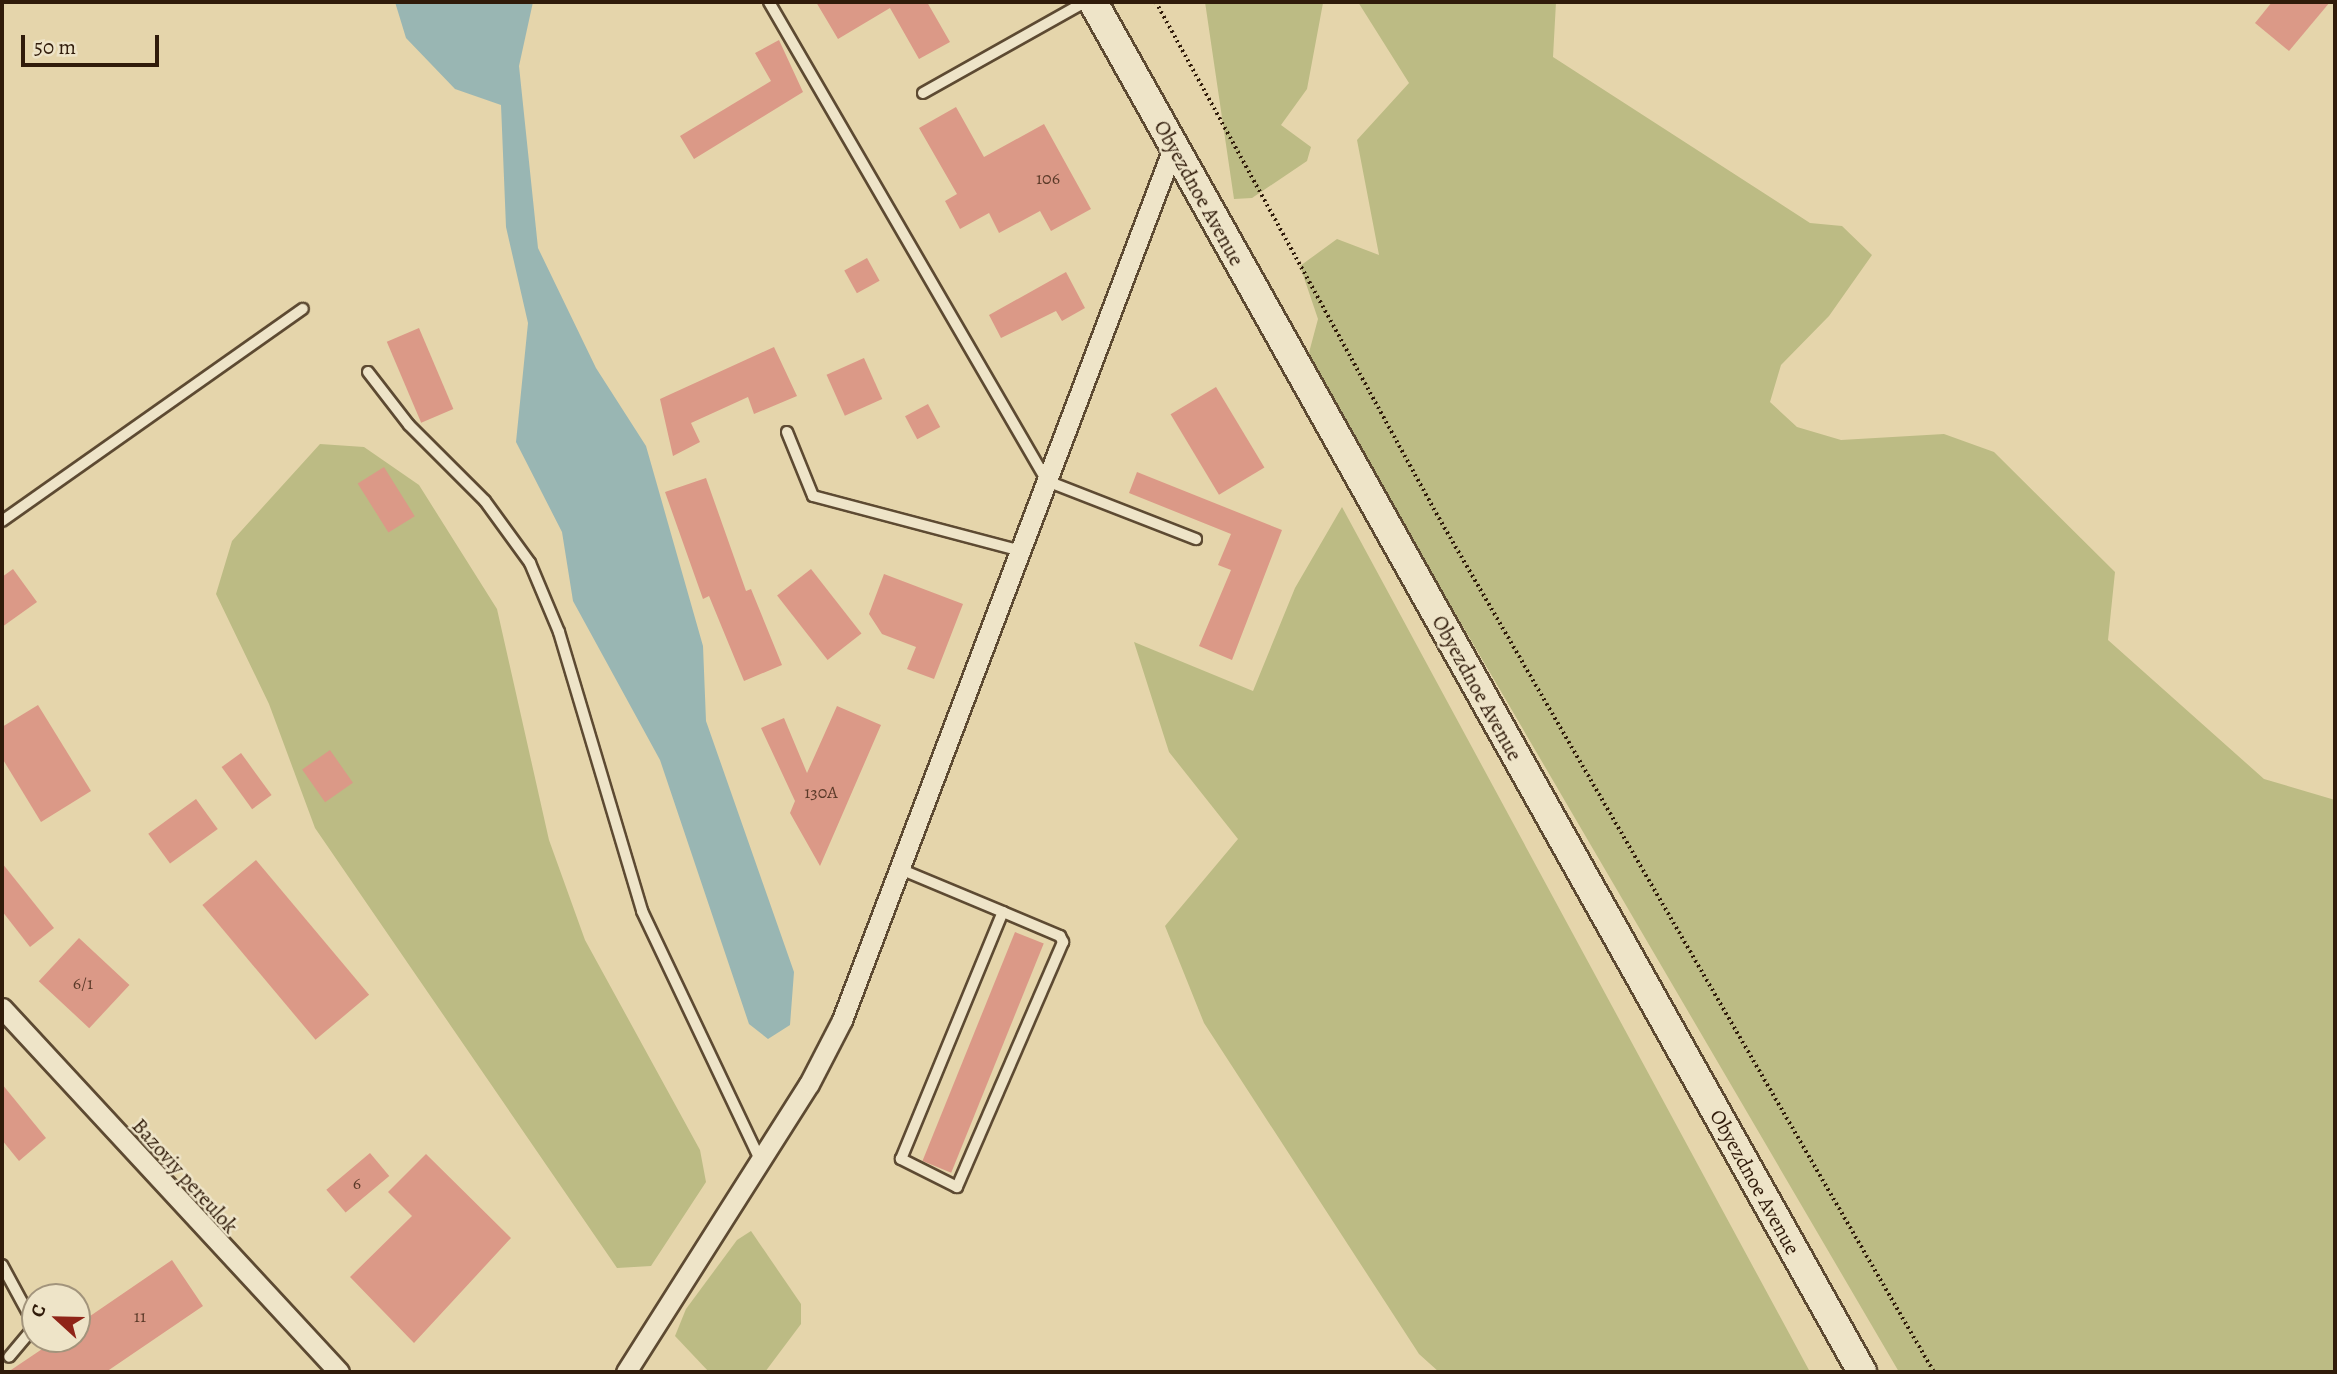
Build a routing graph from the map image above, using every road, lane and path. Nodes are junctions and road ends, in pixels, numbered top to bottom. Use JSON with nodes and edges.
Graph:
{"nodes":[{"id":1,"x":769,"y":2,"type":"edge"},
{"id":2,"x":1084,"y":2,"type":"edge"},
{"id":3,"x":1093,"y":2,"type":"edge"},
{"id":4,"x":1156,"y":2,"type":"edge"},
{"id":5,"x":923,"y":93,"type":"dead end"},
{"id":6,"x":1173,"y":148,"type":"junction"},
{"id":7,"x":303,"y":309,"type":"dead end"},
{"id":8,"x":368,"y":372,"type":"dead end"},
{"id":9,"x":787,"y":432,"type":"dead end"},
{"id":10,"x":1047,"y":481,"type":"junction"},
{"id":11,"x":2,"y":521,"type":"edge"},
{"id":12,"x":1196,"y":539,"type":"dead end"},
{"id":13,"x":1021,"y":551,"type":"junction"},
{"id":14,"x":900,"y":869,"type":"junction"},
{"id":15,"x":1003,"y":912,"type":"junction"},
{"id":16,"x":2,"y":1007,"type":"edge"},
{"id":17,"x":761,"y":1160,"type":"junction"},
{"id":18,"x":2,"y":1265,"type":"edge"},
{"id":19,"x":9,"y":1357,"type":"dead end"},
{"id":20,"x":339,"y":1372,"type":"edge"},
{"id":21,"x":626,"y":1372,"type":"edge"},
{"id":22,"x":1862,"y":1372,"type":"edge"},
{"id":23,"x":1934,"y":1372,"type":"edge"}],
"edges":[{"from":1,"to":10,"type":"lane"},
{"from":2,"to":5,"type":"lane"},
{"from":3,"to":6,"type":"main road","name":"Obyezdnoe Avenue"},
{"from":4,"to":23,"type":"path"},
{"from":6,"to":10,"type":"street"},
{"from":6,"to":22,"type":"main road","name":"Obyezdnoe Avenue"},
{"from":7,"to":11,"type":"lane"},
{"from":8,"to":17,"type":"lane"},
{"from":9,"to":13,"type":"lane"},
{"from":10,"to":12,"type":"lane"},
{"from":10,"to":13,"type":"street"},
{"from":13,"to":14,"type":"street"},
{"from":14,"to":15,"type":"lane"},
{"from":14,"to":17,"type":"street"},
{"from":15,"to":15,"type":"lane"},
{"from":16,"to":20,"type":"street","name":"Bazoviy pereulok"},
{"from":17,"to":21,"type":"street"},
{"from":18,"to":19,"type":"lane"}]}
